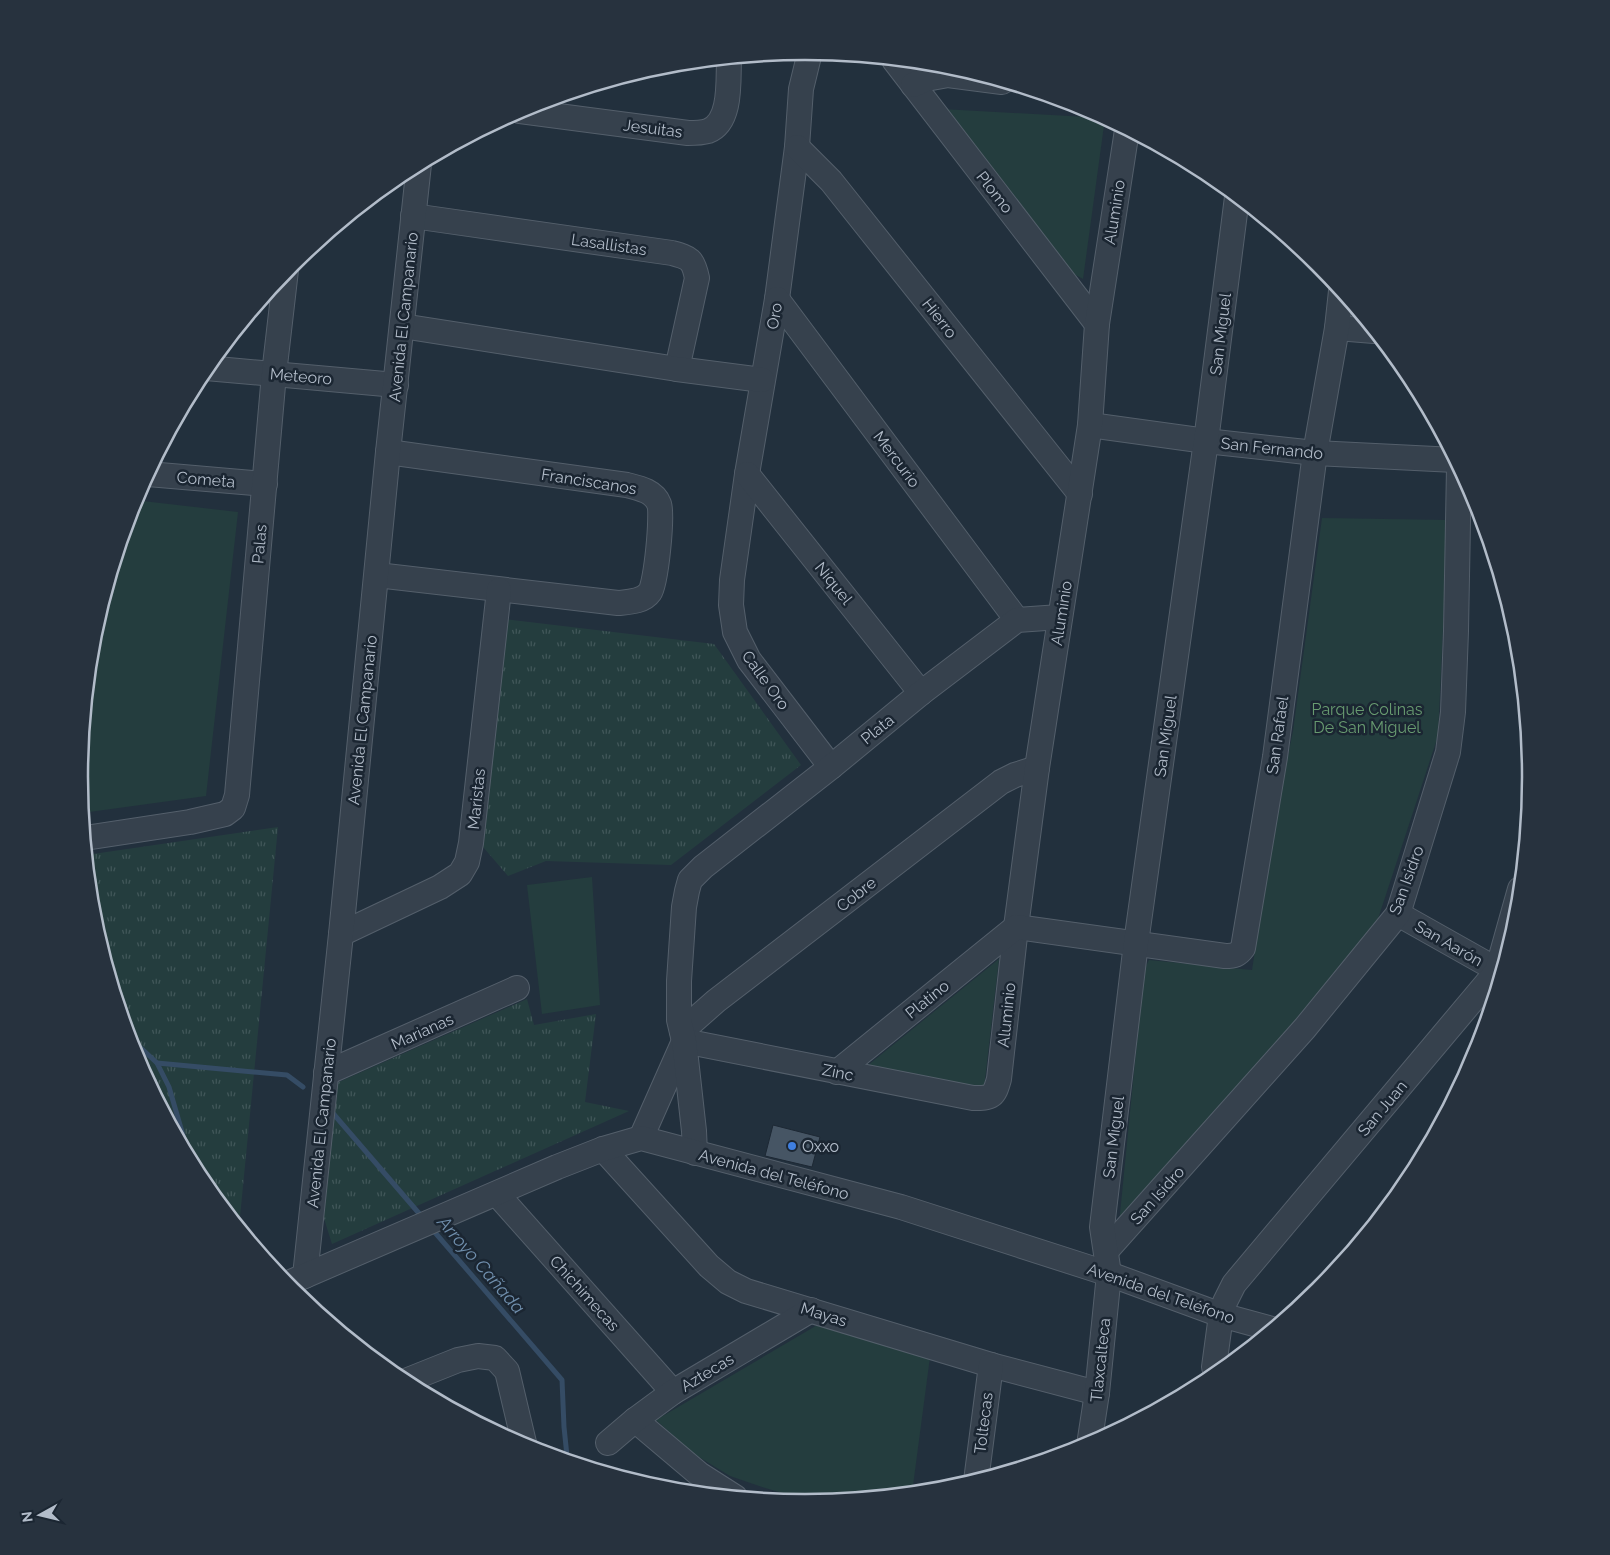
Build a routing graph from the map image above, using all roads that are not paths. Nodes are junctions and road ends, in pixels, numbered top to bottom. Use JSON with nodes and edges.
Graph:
{"nodes":[{"id":1,"x":808,"y":60,"type":"edge"},
{"id":2,"x":729,"y":64,"type":"edge"},
{"id":3,"x":899,"y":66,"type":"edge"},
{"id":4,"x":952,"y":76,"type":"edge"},
{"id":5,"x":913,"y":85,"type":"junction"},
{"id":6,"x":535,"y":113,"type":"edge"},
{"id":7,"x":1126,"y":136,"type":"edge"},
{"id":8,"x":796,"y":147,"type":"junction"},
{"id":9,"x":418,"y":174,"type":"edge"},
{"id":10,"x":1236,"y":204,"type":"edge"},
{"id":11,"x":413,"y":216,"type":"junction"},
{"id":12,"x":284,"y":285,"type":"edge"},
{"id":13,"x":777,"y":299,"type":"junction"},
{"id":14,"x":1340,"y":300,"type":"edge"},
{"id":15,"x":1097,"y":324,"type":"junction"},
{"id":16,"x":402,"y":326,"type":"junction"},
{"id":17,"x":1336,"y":328,"type":"junction"},
{"id":18,"x":1365,"y":330,"type":"edge"},
{"id":19,"x":215,"y":369,"type":"edge"},
{"id":20,"x":676,"y":369,"type":"junction"},
{"id":21,"x":274,"y":374,"type":"junction"},
{"id":22,"x":762,"y":380,"type":"junction"},
{"id":23,"x":396,"y":385,"type":"junction"},
{"id":24,"x":1090,"y":425,"type":"junction"},
{"id":25,"x":1206,"y":441,"type":"junction"},
{"id":26,"x":388,"y":452,"type":"junction"},
{"id":27,"x":1315,"y":453,"type":"junction"},
{"id":28,"x":1449,"y":460,"type":"edge"},
{"id":29,"x":747,"y":474,"type":"junction"},
{"id":30,"x":155,"y":475,"type":"edge"},
{"id":31,"x":1459,"y":482,"type":"edge"},
{"id":32,"x":265,"y":484,"type":"junction"},
{"id":33,"x":1080,"y":494,"type":"junction"},
{"id":34,"x":377,"y":575,"type":"junction"},
{"id":35,"x":732,"y":580,"type":"joint"},
{"id":36,"x":499,"y":590,"type":"junction"},
{"id":37,"x":1060,"y":616,"type":"junction"},
{"id":38,"x":1017,"y":620,"type":"junction"},
{"id":39,"x":922,"y":693,"type":"junction"},
{"id":40,"x":831,"y":767,"type":"junction"},
{"id":41,"x":1037,"y":768,"type":"junction"},
{"id":42,"x":90,"y":837,"type":"edge"},
{"id":43,"x":1398,"y":914,"type":"junction"},
{"id":44,"x":1016,"y":927,"type":"junction"},
{"id":45,"x":341,"y":934,"type":"junction"},
{"id":46,"x":1136,"y":943,"type":"junction"},
{"id":47,"x":1496,"y":969,"type":"edge"},
{"id":48,"x":1493,"y":978,"type":"edge"},
{"id":49,"x":518,"y":988,"type":"dead end"},
{"id":50,"x":683,"y":1036,"type":"junction"},
{"id":51,"x":837,"y":1072,"type":"junction"},
{"id":52,"x":326,"y":1073,"type":"junction"},
{"id":53,"x":992,"y":1096,"type":"joint"},
{"id":54,"x":641,"y":1138,"type":"junction"},
{"id":55,"x":603,"y":1149,"type":"junction"},
{"id":56,"x":695,"y":1153,"type":"junction"},
{"id":57,"x":497,"y":1194,"type":"junction"},
{"id":58,"x":1106,"y":1251,"type":"junction"},
{"id":59,"x":1109,"y":1274,"type":"junction"},
{"id":60,"x":296,"y":1280,"type":"edge"},
{"id":61,"x":811,"y":1310,"type":"junction"},
{"id":62,"x":1221,"y":1315,"type":"junction"},
{"id":63,"x":1266,"y":1327,"type":"edge"},
{"id":64,"x":990,"y":1365,"type":"junction"},
{"id":65,"x":1214,"y":1367,"type":"edge"},
{"id":66,"x":413,"y":1378,"type":"edge"},
{"id":67,"x":673,"y":1392,"type":"junction"},
{"id":68,"x":1097,"y":1393,"type":"junction"},
{"id":69,"x":635,"y":1420,"type":"junction"},
{"id":70,"x":1090,"y":1435,"type":"edge"},
{"id":71,"x":522,"y":1437,"type":"edge"},
{"id":72,"x":608,"y":1443,"type":"dead end"},
{"id":73,"x":977,"y":1474,"type":"edge"},
{"id":74,"x":724,"y":1490,"type":"edge"}],
"edges":[{"from":1,"to":8,"type":"street","name":"Oro"},
{"from":2,"to":6,"type":"street","name":"Jesuitas"},
{"from":3,"to":5,"type":"street","name":"Plomo"},
{"from":4,"to":5,"type":"street"},
{"from":5,"to":15,"type":"street","name":"Plomo"},
{"from":7,"to":15,"type":"street","name":"Aluminio"},
{"from":8,"to":13,"type":"street","name":"Oro"},
{"from":8,"to":33,"type":"street","name":"Hierro"},
{"from":9,"to":11,"type":"street","name":"Avenida El Campanario"},
{"from":10,"to":25,"type":"street","name":"San Miguel"},
{"from":11,"to":16,"type":"street","name":"Avenida El Campanario"},
{"from":11,"to":20,"type":"street","name":"Lasallistas"},
{"from":12,"to":21,"type":"street","name":"Palas"},
{"from":13,"to":22,"type":"street","name":"Oro"},
{"from":13,"to":38,"type":"street","name":"Mercurio"},
{"from":14,"to":17,"type":"street","name":"San Rafael"},
{"from":15,"to":24,"type":"street","name":"Aluminio"},
{"from":16,"to":20,"type":"street"},
{"from":16,"to":23,"type":"street","name":"Avenida El Campanario"},
{"from":17,"to":18,"type":"street"},
{"from":17,"to":27,"type":"street","name":"San Rafael"},
{"from":19,"to":21,"type":"street","name":"Meteoro"},
{"from":20,"to":22,"type":"street"},
{"from":21,"to":23,"type":"street","name":"Meteoro"},
{"from":21,"to":32,"type":"street","name":"Palas"},
{"from":22,"to":29,"type":"street","name":"Oro"},
{"from":23,"to":26,"type":"street","name":"Avenida El Campanario"},
{"from":24,"to":25,"type":"street","name":"San Fernando"},
{"from":24,"to":33,"type":"street","name":"Aluminio"},
{"from":25,"to":27,"type":"street","name":"San Fernando"},
{"from":25,"to":46,"type":"street","name":"San Miguel"},
{"from":26,"to":34,"type":"street","name":"Avenida El Campanario"},
{"from":26,"to":36,"type":"street","name":"Franciscanos"},
{"from":27,"to":28,"type":"street","name":"San Fernando"},
{"from":27,"to":46,"type":"street","name":"San Rafael"},
{"from":29,"to":35,"type":"street","name":"Oro"},
{"from":29,"to":39,"type":"street","name":"Níquel"},
{"from":30,"to":32,"type":"street","name":"Cometa"},
{"from":31,"to":43,"type":"street","name":"San Isidro"},
{"from":32,"to":42,"type":"street","name":"Palas"},
{"from":33,"to":37,"type":"street","name":"Aluminio"},
{"from":34,"to":36,"type":"street","name":"Franciscanos"},
{"from":34,"to":45,"type":"street","name":"Avenida El Campanario"},
{"from":35,"to":40,"type":"street","name":"Calle Oro"},
{"from":36,"to":45,"type":"street","name":"Maristas"},
{"from":37,"to":38,"type":"street"},
{"from":37,"to":41,"type":"street","name":"Aluminio"},
{"from":38,"to":39,"type":"street","name":"Plata"},
{"from":39,"to":40,"type":"street","name":"Plata"},
{"from":40,"to":50,"type":"street","name":"Plata"},
{"from":41,"to":44,"type":"street","name":"Aluminio"},
{"from":41,"to":50,"type":"street","name":"Cobre"},
{"from":43,"to":47,"type":"street","name":"San Aarón"},
{"from":43,"to":58,"type":"street","name":"San Isidro"},
{"from":44,"to":46,"type":"street","name":"San Rafael"},
{"from":44,"to":51,"type":"street","name":"Platino"},
{"from":44,"to":53,"type":"street","name":"Aluminio"},
{"from":45,"to":52,"type":"street","name":"Avenida El Campanario"},
{"from":46,"to":58,"type":"street","name":"San Miguel"},
{"from":48,"to":62,"type":"street","name":"San Juan"},
{"from":49,"to":52,"type":"street","name":"Marianas"},
{"from":50,"to":51,"type":"street","name":"Zinc"},
{"from":50,"to":54,"type":"street","name":"Cobre"},
{"from":50,"to":56,"type":"street"},
{"from":51,"to":53,"type":"street","name":"Zinc"},
{"from":52,"to":60,"type":"street","name":"Avenida El Campanario"},
{"from":54,"to":55,"type":"street"},
{"from":54,"to":56,"type":"street","name":"Avenida del Teléfono"},
{"from":55,"to":57,"type":"street"},
{"from":55,"to":61,"type":"street","name":"Mayas"},
{"from":56,"to":59,"type":"street","name":"Avenida del Teléfono"},
{"from":57,"to":60,"type":"street"},
{"from":57,"to":67,"type":"street","name":"Chichimecas"},
{"from":58,"to":59,"type":"street","name":"San Miguel"},
{"from":59,"to":62,"type":"street","name":"Avenida del Teléfono"},
{"from":59,"to":68,"type":"street","name":"Tlaxcalteca"},
{"from":61,"to":64,"type":"street","name":"Mayas"},
{"from":61,"to":67,"type":"street","name":"Aztecas"},
{"from":62,"to":63,"type":"street","name":"Avenida del Teléfono"},
{"from":62,"to":65,"type":"street","name":"San Juan"},
{"from":64,"to":68,"type":"street","name":"Mayas"},
{"from":64,"to":73,"type":"street","name":"Toltecas"},
{"from":66,"to":71,"type":"street"},
{"from":67,"to":69,"type":"street","name":"Aztecas"},
{"from":68,"to":70,"type":"street","name":"Tlaxcalteca"},
{"from":69,"to":72,"type":"street","name":"Aztecas"},
{"from":69,"to":74,"type":"street"}]}
